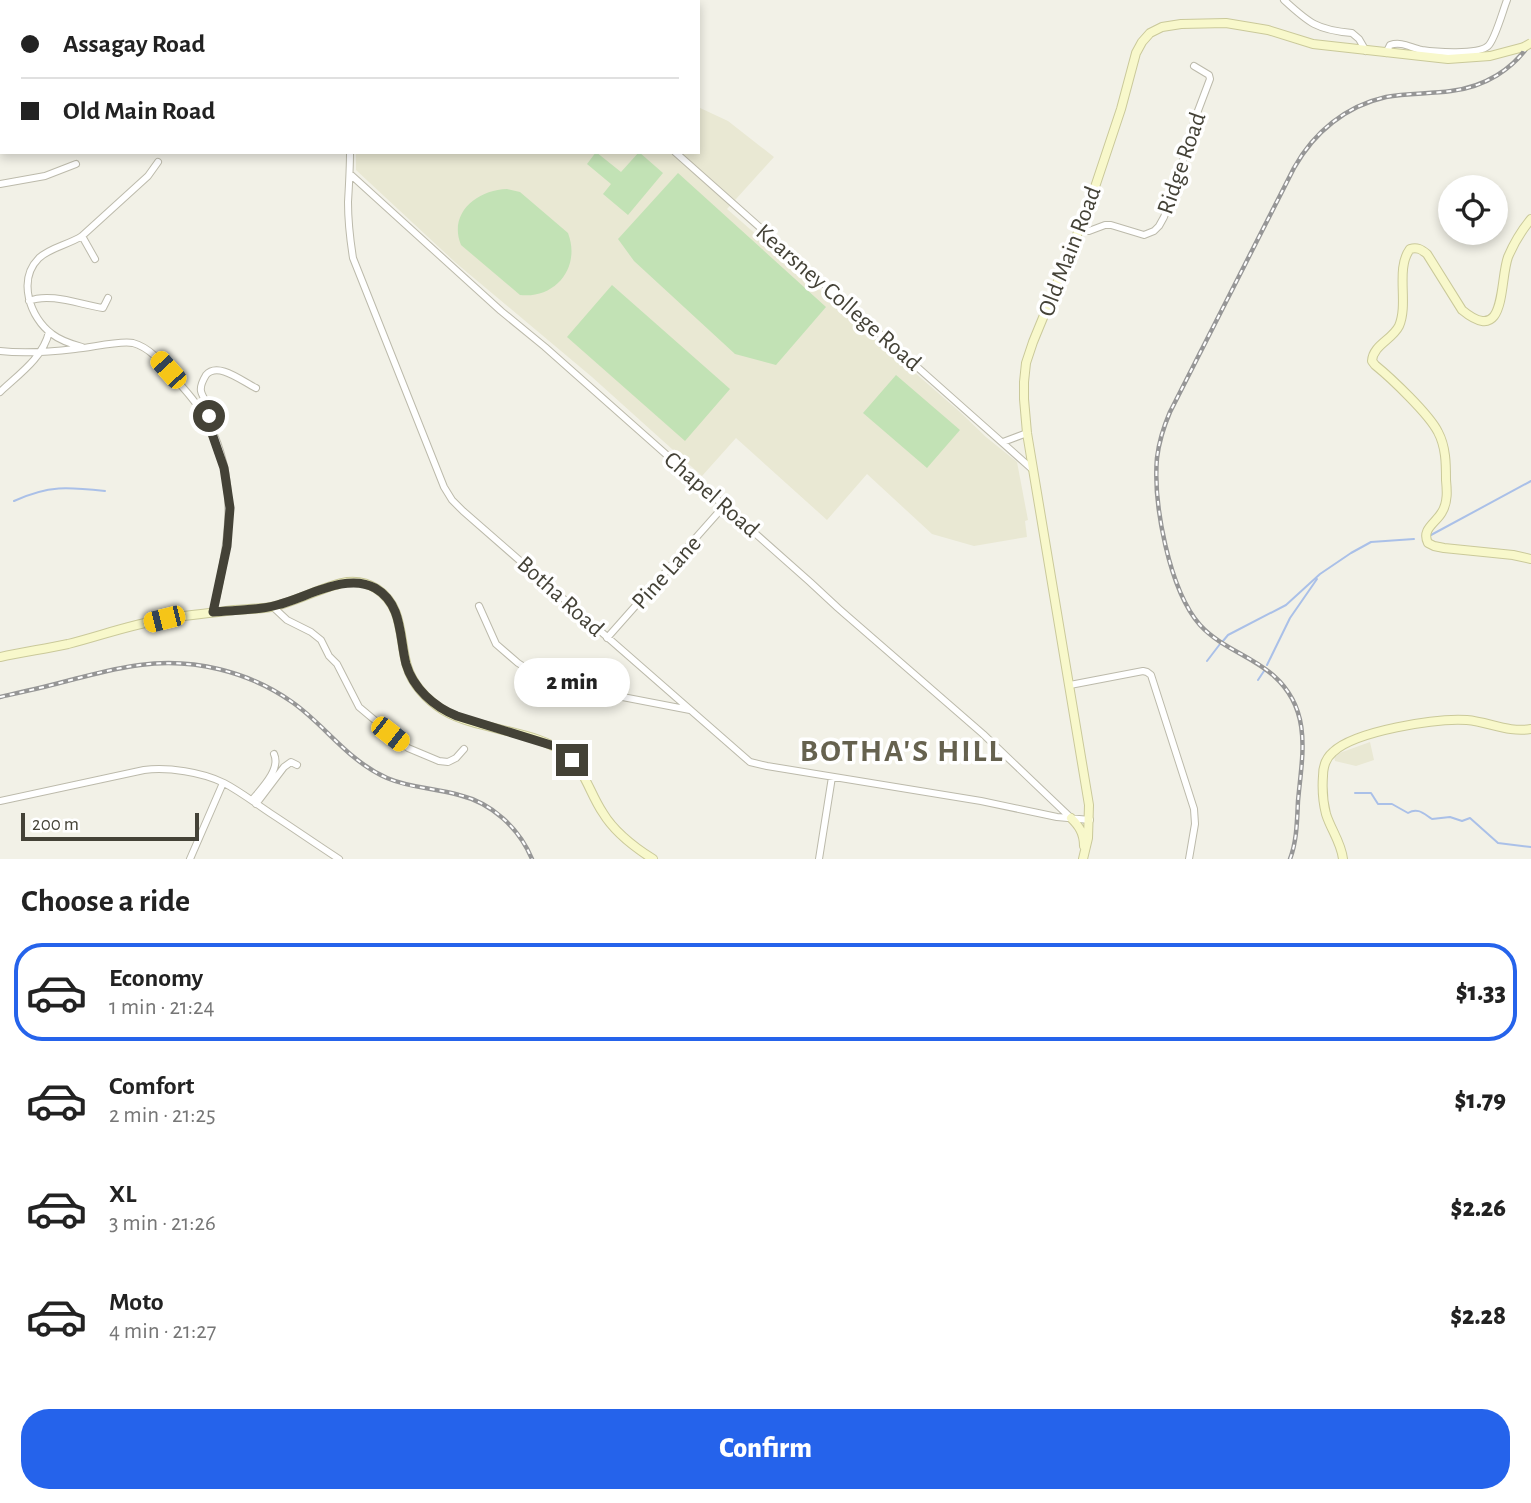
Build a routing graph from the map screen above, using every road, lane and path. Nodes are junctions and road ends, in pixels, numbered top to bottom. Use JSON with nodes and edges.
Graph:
{"nodes":[{"id":1,"x":1284,"y":0,"type":"edge"},
{"id":2,"x":1507,"y":0,"type":"edge"},
{"id":3,"x":1527,"y":45,"type":"edge"},
{"id":4,"x":1366,"y":51,"type":"junction"},
{"id":5,"x":1387,"y":53,"type":"junction"},
{"id":6,"x":1194,"y":66,"type":"dead end"},
{"id":7,"x":349,"y":154,"type":"edge"},
{"id":8,"x":678,"y":154,"type":"edge"},
{"id":9,"x":158,"y":162,"type":"dead end"},
{"id":10,"x":76,"y":164,"type":"dead end"},
{"id":11,"x":350,"y":174,"type":"junction"},
{"id":12,"x":0,"y":184,"type":"edge"},
{"id":13,"x":1531,"y":219,"type":"edge"},
{"id":14,"x":1079,"y":231,"type":"junction"},
{"id":15,"x":82,"y":236,"type":"junction"},
{"id":16,"x":95,"y":259,"type":"dead end"},
{"id":17,"x":107,"y":298,"type":"dead end"},
{"id":18,"x":29,"y":302,"type":"junction"},
{"id":19,"x":49,"y":332,"type":"junction"},
{"id":20,"x":85,"y":348,"type":"junction"},
{"id":21,"x":0,"y":351,"type":"edge"},
{"id":22,"x":41,"y":352,"type":"junction"},
{"id":23,"x":256,"y":388,"type":"dead end"},
{"id":24,"x":0,"y":392,"type":"edge"},
{"id":25,"x":209,"y":425,"type":"junction"},
{"id":26,"x":1027,"y":433,"type":"junction"},
{"id":27,"x":1003,"y":442,"type":"junction"},
{"id":28,"x":1032,"y":469,"type":"junction"},
{"id":29,"x":724,"y":506,"type":"junction"},
{"id":30,"x":1531,"y":559,"type":"edge"},
{"id":31,"x":272,"y":606,"type":"junction"},
{"id":32,"x":480,"y":606,"type":"dead end"},
{"id":33,"x":213,"y":612,"type":"junction"},
{"id":34,"x":607,"y":638,"type":"junction"},
{"id":35,"x":0,"y":657,"type":"edge"},
{"id":36,"x":1070,"y":685,"type":"junction"},
{"id":37,"x":692,"y":710,"type":"junction"},
{"id":38,"x":1531,"y":729,"type":"edge"},
{"id":39,"x":464,"y":749,"type":"dead end"},
{"id":40,"x":274,"y":754,"type":"dead end"},
{"id":41,"x":297,"y":765,"type":"dead end"},
{"id":42,"x":832,"y":776,"type":"junction"},
{"id":43,"x":223,"y":783,"type":"junction"},
{"id":44,"x":0,"y":801,"type":"edge"},
{"id":45,"x":254,"y":802,"type":"junction"},
{"id":46,"x":1071,"y":818,"type":"junction"},
{"id":47,"x":1090,"y":820,"type":"junction"},
{"id":48,"x":190,"y":859,"type":"edge"},
{"id":49,"x":339,"y":859,"type":"edge"},
{"id":50,"x":653,"y":859,"type":"edge"},
{"id":51,"x":819,"y":859,"type":"edge"},
{"id":52,"x":1083,"y":859,"type":"edge"},
{"id":53,"x":1189,"y":859,"type":"edge"},
{"id":54,"x":1343,"y":859,"type":"edge"}],
"edges":[{"from":1,"to":4,"type":"street"},
{"from":2,"to":5,"type":"street"},
{"from":3,"to":5,"type":"main road","name":"Old Main Road"},
{"from":4,"to":5,"type":"main road","name":"Old Main Road"},
{"from":4,"to":14,"type":"main road","name":"Old Main Road"},
{"from":6,"to":14,"type":"street","name":"Ridge Road"},
{"from":7,"to":11,"type":"street","name":"Botha Road"},
{"from":8,"to":27,"type":"street","name":"Kearsney College Road"},
{"from":9,"to":15,"type":"street"},
{"from":10,"to":12,"type":"street"},
{"from":11,"to":29,"type":"street","name":"Chapel Road"},
{"from":11,"to":34,"type":"street","name":"Botha Road"},
{"from":13,"to":30,"type":"main road"},
{"from":14,"to":26,"type":"main road","name":"Old Main Road"},
{"from":15,"to":16,"type":"street"},
{"from":15,"to":18,"type":"street"},
{"from":17,"to":18,"type":"street"},
{"from":18,"to":19,"type":"street"},
{"from":19,"to":20,"type":"street"},
{"from":19,"to":22,"type":"street"},
{"from":20,"to":22,"type":"street"},
{"from":20,"to":25,"type":"street"},
{"from":21,"to":22,"type":"street"},
{"from":22,"to":24,"type":"street"},
{"from":23,"to":25,"type":"street"},
{"from":25,"to":33,"type":"street"},
{"from":26,"to":27,"type":"street"},
{"from":26,"to":28,"type":"main road","name":"Old Main Road"},
{"from":27,"to":28,"type":"street","name":"Kearsney College Road"},
{"from":28,"to":36,"type":"main road","name":"Old Main Road"},
{"from":29,"to":34,"type":"street","name":"Pine Lane"},
{"from":29,"to":46,"type":"street","name":"Chapel Road"},
{"from":31,"to":33,"type":"main road"},
{"from":31,"to":39,"type":"street"},
{"from":31,"to":50,"type":"main road"},
{"from":32,"to":37,"type":"street"},
{"from":33,"to":35,"type":"main road"},
{"from":34,"to":37,"type":"street","name":"Botha Road"},
{"from":36,"to":47,"type":"main road","name":"Old Main Road"},
{"from":36,"to":53,"type":"street"},
{"from":37,"to":42,"type":"street","name":"Botha Road"},
{"from":38,"to":54,"type":"main road"},
{"from":40,"to":45,"type":"street"},
{"from":41,"to":45,"type":"street"},
{"from":42,"to":46,"type":"street","name":"Botha Road"},
{"from":42,"to":51,"type":"street"},
{"from":43,"to":44,"type":"street"},
{"from":43,"to":45,"type":"street"},
{"from":43,"to":48,"type":"street"},
{"from":45,"to":49,"type":"street"},
{"from":46,"to":47,"type":"street","name":"Botha Road"},
{"from":46,"to":52,"type":"main road"},
{"from":47,"to":52,"type":"main road","name":"Old Main Road"}]}
